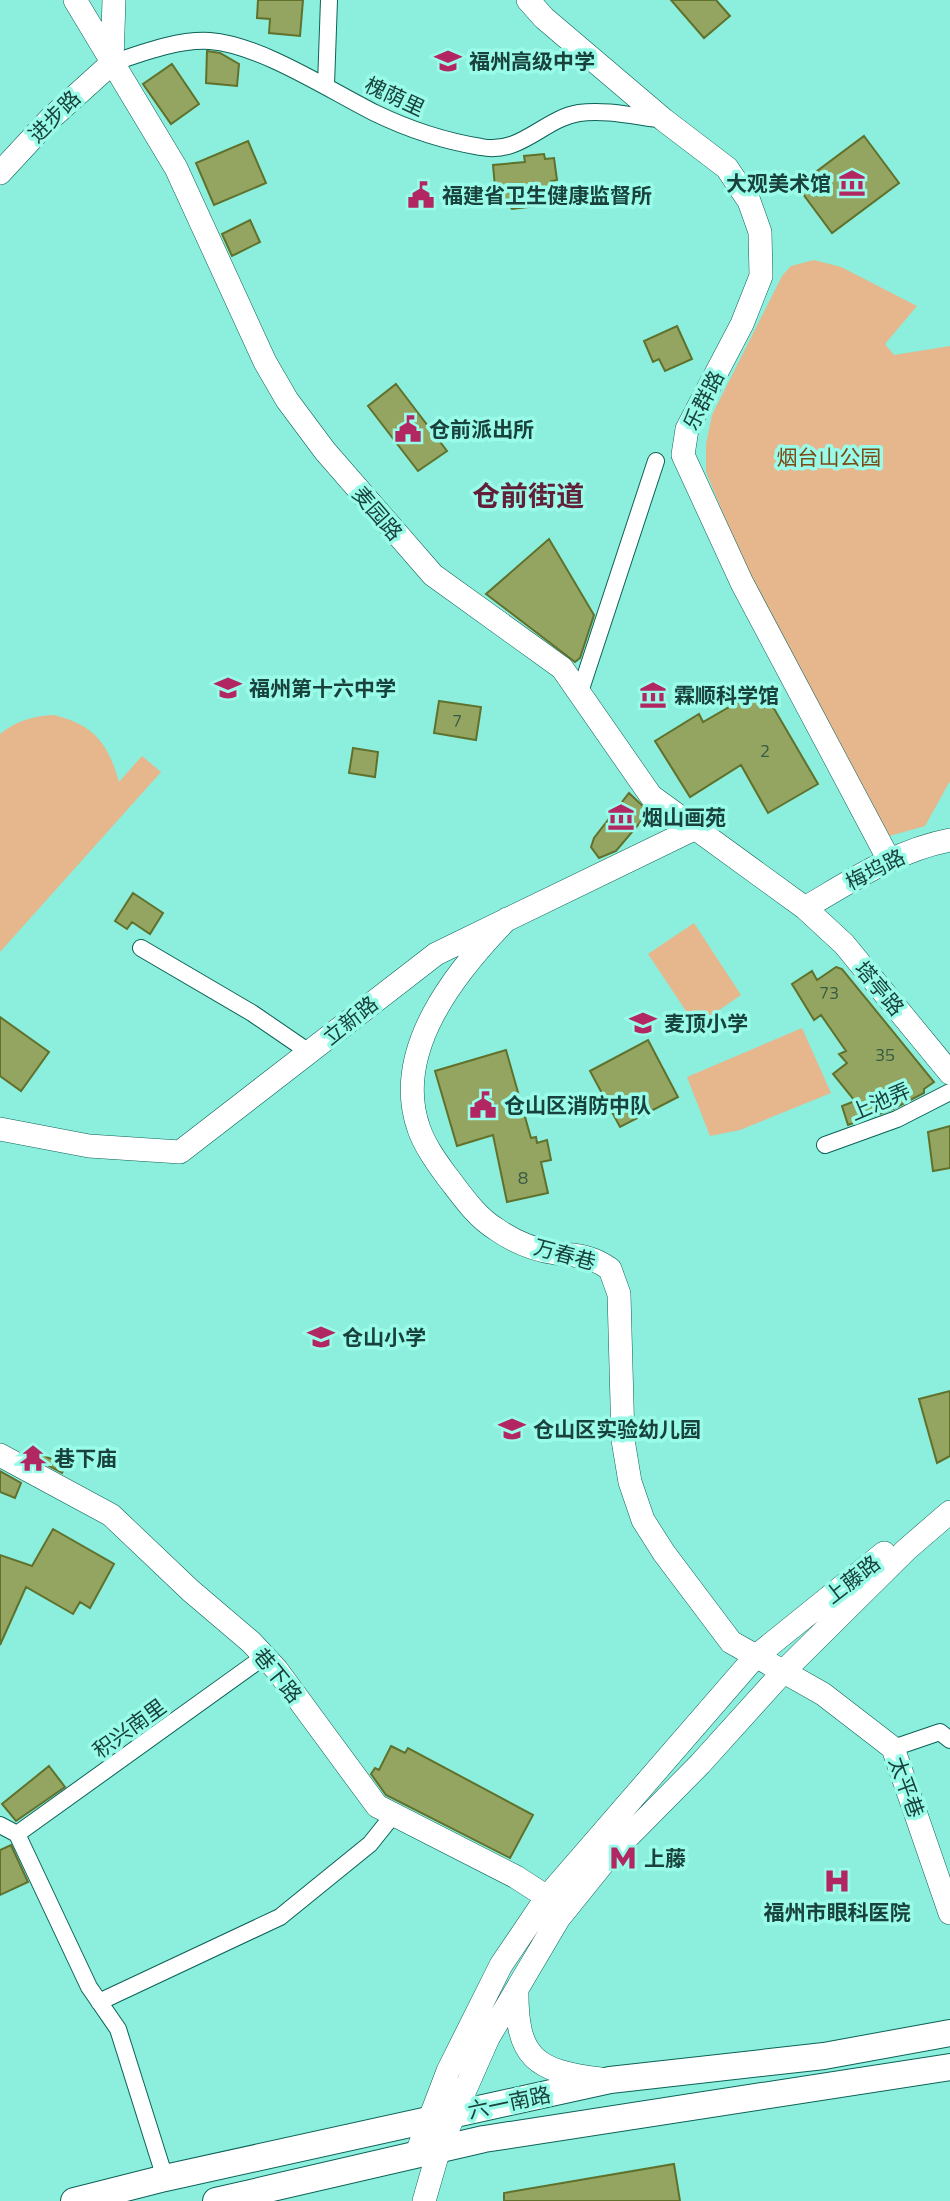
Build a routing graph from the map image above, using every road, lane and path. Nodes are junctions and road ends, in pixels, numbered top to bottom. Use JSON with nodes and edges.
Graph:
{"nodes":[{"id":1,"x":75,"y":0,"type":"edge"},
{"id":2,"x":114,"y":0,"type":"edge"},
{"id":3,"x":329,"y":0,"type":"edge"},
{"id":4,"x":528,"y":0,"type":"edge"},
{"id":5,"x":112,"y":63,"type":"junction"},
{"id":6,"x":326,"y":85,"type":"junction"},
{"id":7,"x":664,"y":120,"type":"junction"},
{"id":8,"x":0,"y":173,"type":"edge"},
{"id":9,"x":656,"y":461,"type":"dead end"},
{"id":10,"x":580,"y":692,"type":"junction"},
{"id":11,"x":696,"y":828,"type":"junction"},
{"id":12,"x":950,"y":840,"type":"edge"},
{"id":13,"x":889,"y":860,"type":"junction"},
{"id":14,"x":805,"y":908,"type":"junction"},
{"id":15,"x":506,"y":919,"type":"junction"},
{"id":16,"x":141,"y":948,"type":"dead end"},
{"id":17,"x":309,"y":1052,"type":"junction"},
{"id":18,"x":950,"y":1073,"type":"edge"},
{"id":19,"x":950,"y":1092,"type":"edge"},
{"id":20,"x":0,"y":1129,"type":"edge"},
{"id":21,"x":825,"y":1145,"type":"dead end"},
{"id":22,"x":0,"y":1455,"type":"edge"},
{"id":23,"x":950,"y":1502,"type":"edge"},
{"id":24,"x":950,"y":1512,"type":"edge"},
{"id":25,"x":265,"y":1656,"type":"junction"},
{"id":26,"x":755,"y":1657,"type":"junction"},
{"id":27,"x":784,"y":1671,"type":"junction"},
{"id":28,"x":950,"y":1740,"type":"edge"},
{"id":29,"x":893,"y":1748,"type":"junction"},
{"id":30,"x":394,"y":1814,"type":"junction"},
{"id":31,"x":0,"y":1825,"type":"edge"},
{"id":32,"x":17,"y":1834,"type":"junction"},
{"id":33,"x":547,"y":1897,"type":"junction"},
{"id":34,"x":950,"y":1913,"type":"edge"},
{"id":35,"x":517,"y":1987,"type":"junction"},
{"id":36,"x":99,"y":2002,"type":"junction"},
{"id":37,"x":950,"y":2033,"type":"edge"},
{"id":38,"x":950,"y":2067,"type":"edge"},
{"id":39,"x":610,"y":2080,"type":"junction"},
{"id":40,"x":457,"y":2113,"type":"junction"},
{"id":41,"x":430,"y":2120,"type":"junction"},
{"id":42,"x":427,"y":2152,"type":"junction"},
{"id":43,"x":166,"y":2178,"type":"junction"},
{"id":44,"x":74,"y":2201,"type":"edge"},
{"id":45,"x":216,"y":2201,"type":"edge"},
{"id":46,"x":424,"y":2201,"type":"edge"}],
"edges":[{"from":1,"to":5,"type":"street","name":"麦园路"},
{"from":2,"to":5,"type":"street"},
{"from":3,"to":6,"type":"street"},
{"from":4,"to":7,"type":"street","name":"乐群路"},
{"from":5,"to":6,"type":"street","name":"槐荫里"},
{"from":5,"to":8,"type":"street","name":"进步路"},
{"from":5,"to":10,"type":"street","name":"麦园路"},
{"from":6,"to":7,"type":"street","name":"槐荫里"},
{"from":7,"to":13,"type":"street","name":"乐群路"},
{"from":9,"to":10,"type":"street"},
{"from":10,"to":11,"type":"street","name":"麦园路"},
{"from":11,"to":14,"type":"street","name":"麦园路"},
{"from":11,"to":15,"type":"street","name":"立新路"},
{"from":12,"to":13,"type":"street","name":"梅坞路"},
{"from":13,"to":14,"type":"street","name":"梅坞路"},
{"from":14,"to":18,"type":"street","name":"塔亭路"},
{"from":15,"to":17,"type":"street","name":"立新路"},
{"from":15,"to":26,"type":"street","name":"万春巷"},
{"from":16,"to":17,"type":"street"},
{"from":17,"to":20,"type":"street","name":"立新路"},
{"from":19,"to":21,"type":"street","name":"上池弄"},
{"from":22,"to":25,"type":"street","name":"巷下路"},
{"from":23,"to":26,"type":"street","name":"上藤路"},
{"from":24,"to":27,"type":"street"},
{"from":25,"to":30,"type":"street","name":"巷下路"},
{"from":25,"to":32,"type":"street","name":"积兴南里"},
{"from":26,"to":27,"type":"street","name":"太平巷"},
{"from":26,"to":33,"type":"street","name":"上藤路"},
{"from":27,"to":29,"type":"street","name":"太平巷"},
{"from":27,"to":35,"type":"street"},
{"from":28,"to":29,"type":"street"},
{"from":29,"to":34,"type":"street","name":"太平巷"},
{"from":30,"to":33,"type":"street","name":"巷下路"},
{"from":30,"to":36,"type":"street"},
{"from":31,"to":32,"type":"street"},
{"from":32,"to":36,"type":"street"},
{"from":33,"to":41,"type":"street","name":"上藤路"},
{"from":35,"to":39,"type":"street"},
{"from":35,"to":40,"type":"street"},
{"from":36,"to":43,"type":"street"},
{"from":37,"to":39,"type":"main road","name":"六一南路"},
{"from":38,"to":42,"type":"main road","name":"六一南路"},
{"from":39,"to":40,"type":"main road","name":"六一南路"},
{"from":40,"to":41,"type":"main road","name":"六一南路"},
{"from":40,"to":42,"type":"street"},
{"from":41,"to":42,"type":"street","name":"上藤路"},
{"from":41,"to":43,"type":"main road","name":"六一南路"},
{"from":42,"to":45,"type":"main road","name":"六一南路"},
{"from":42,"to":46,"type":"street"},
{"from":43,"to":44,"type":"main road","name":"六一南路"}]}
